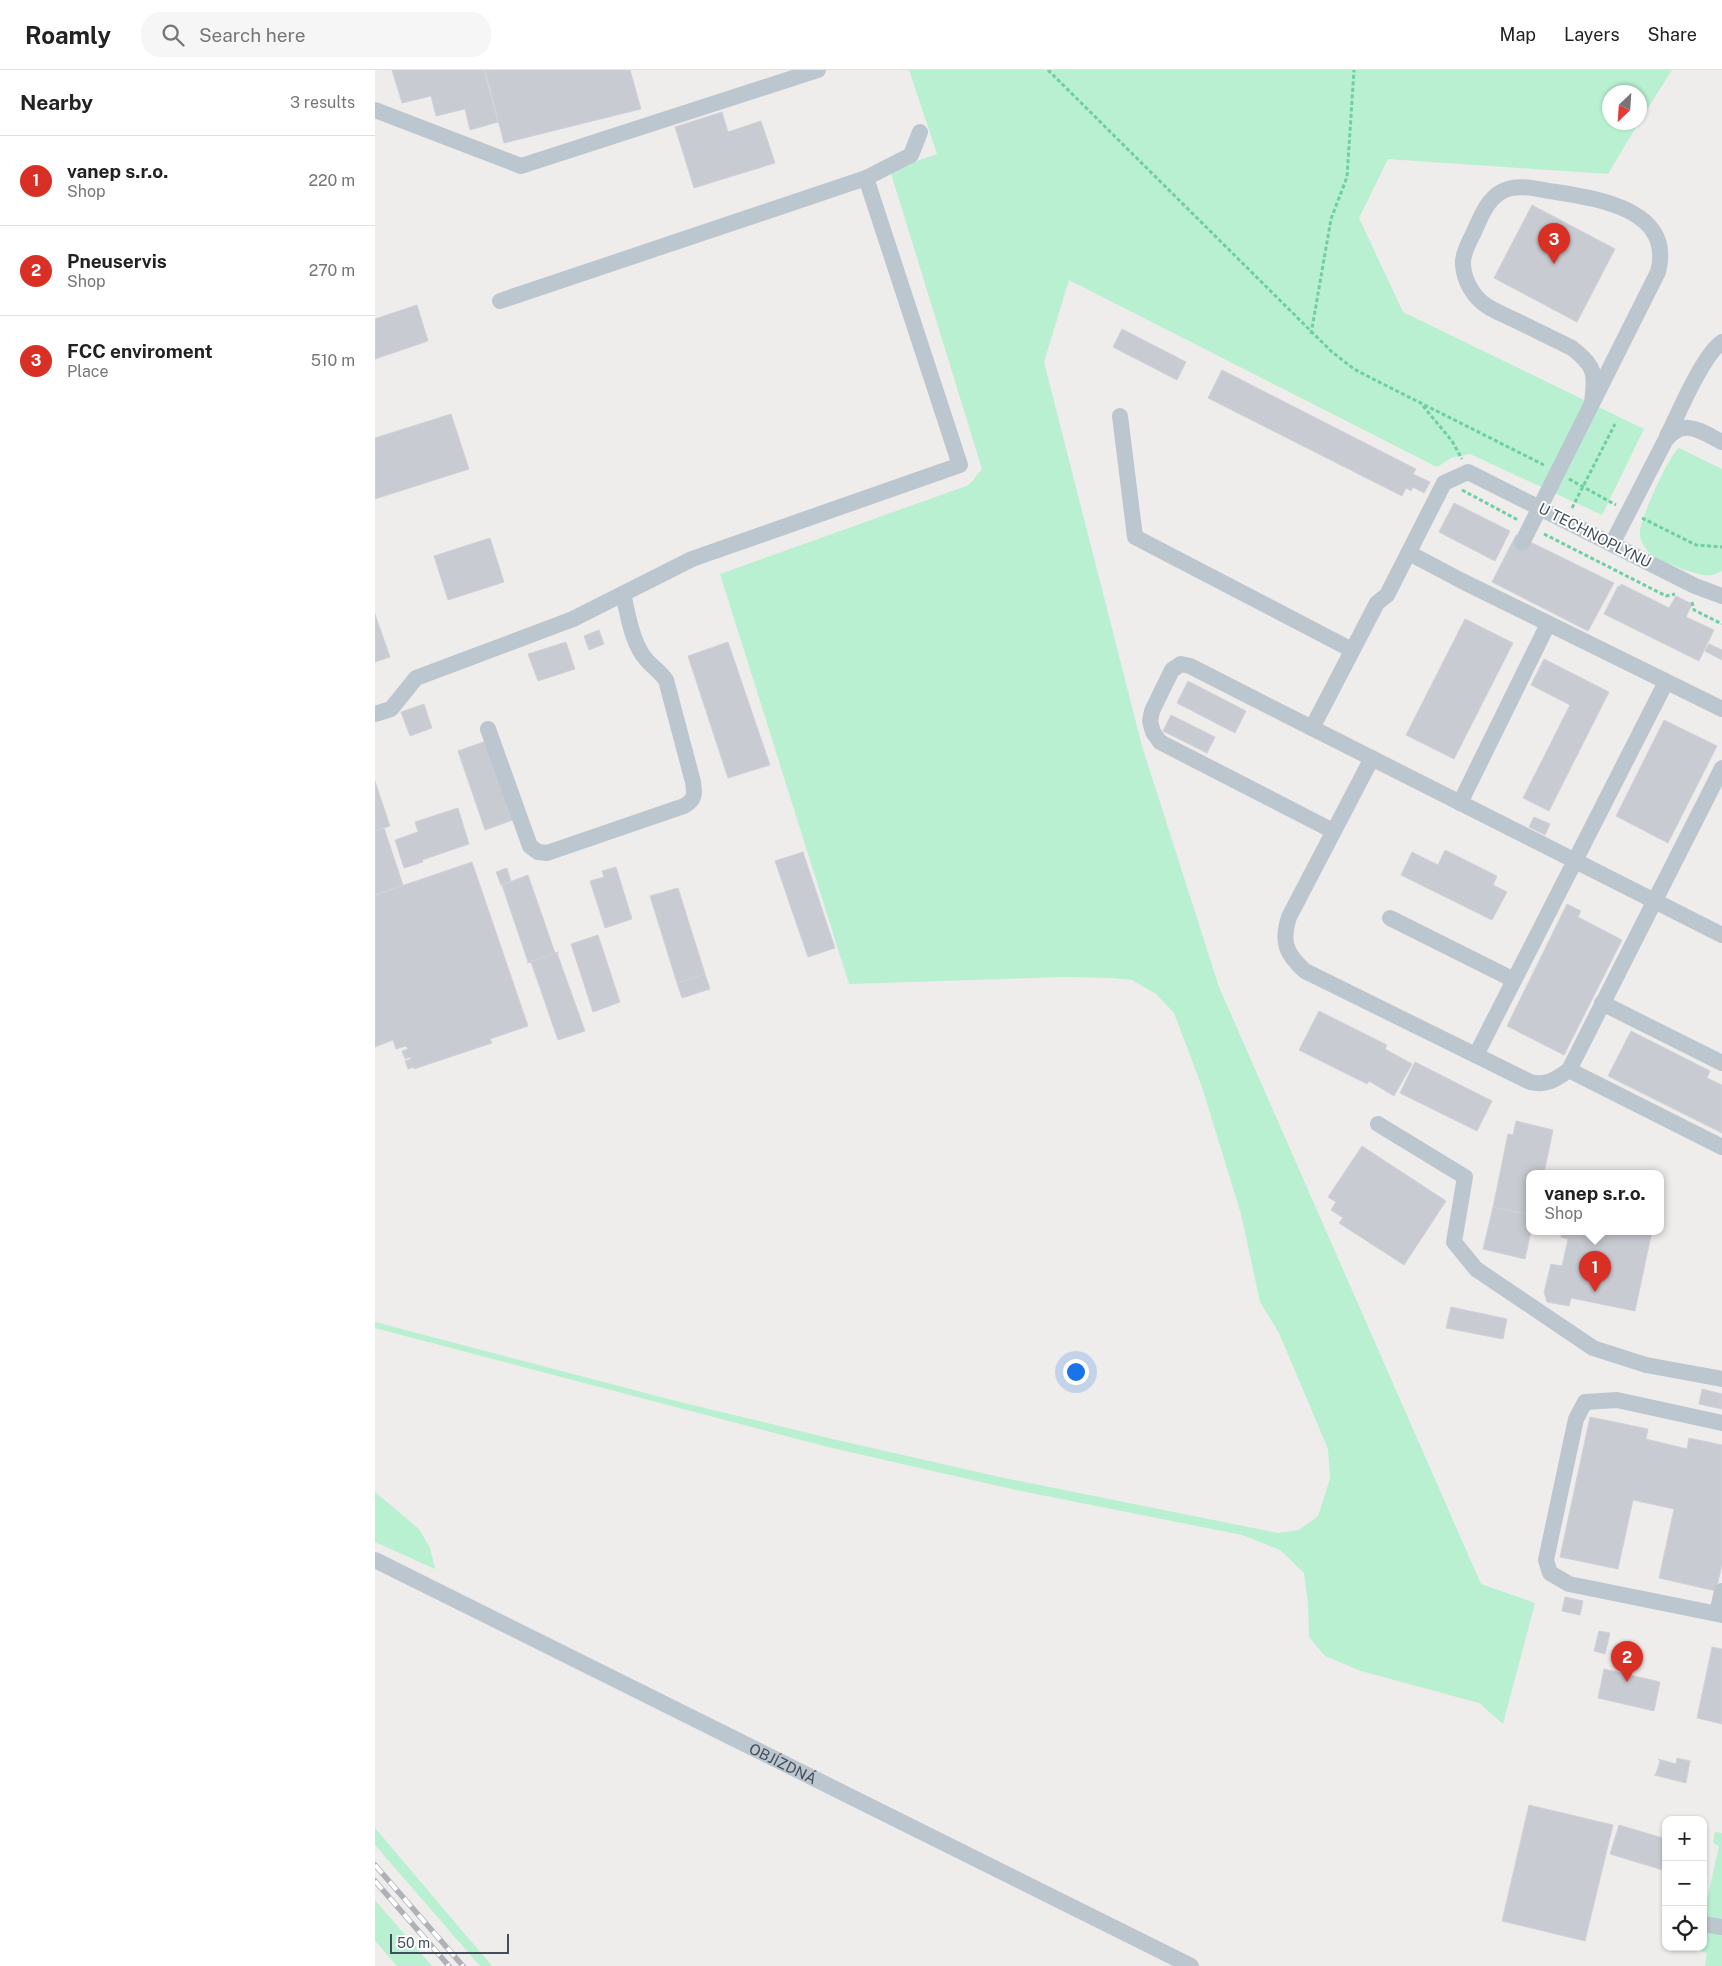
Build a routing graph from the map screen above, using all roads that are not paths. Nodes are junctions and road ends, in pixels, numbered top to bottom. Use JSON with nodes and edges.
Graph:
{"nodes":[{"id":1,"x":818,"y":70,"type":"edge"},
{"id":2,"x":375,"y":110,"type":"edge"},
{"id":3,"x":920,"y":132,"type":"dead end"},
{"id":4,"x":866,"y":178,"type":"junction"},
{"id":5,"x":501,"y":301,"type":"dead end"},
{"id":6,"x":1722,"y":342,"type":"edge"},
{"id":7,"x":1592,"y":402,"type":"junction"},
{"id":8,"x":1120,"y":416,"type":"dead end"},
{"id":9,"x":1665,"y":441,"type":"junction"},
{"id":10,"x":1722,"y":442,"type":"edge"},
{"id":11,"x":1540,"y":507,"type":"junction"},
{"id":12,"x":1522,"y":543,"type":"dead end"},
{"id":13,"x":1612,"y":544,"type":"junction"},
{"id":14,"x":1409,"y":552,"type":"junction"},
{"id":15,"x":623,"y":594,"type":"junction"},
{"id":16,"x":1722,"y":596,"type":"edge"},
{"id":17,"x":1548,"y":624,"type":"junction"},
{"id":18,"x":1352,"y":650,"type":"junction"},
{"id":19,"x":1666,"y":682,"type":"junction"},
{"id":20,"x":1722,"y":710,"type":"edge"},
{"id":21,"x":375,"y":714,"type":"edge"},
{"id":22,"x":1312,"y":728,"type":"junction"},
{"id":23,"x":488,"y":729,"type":"dead end"},
{"id":24,"x":1372,"y":758,"type":"junction"},
{"id":25,"x":1722,"y":768,"type":"edge"},
{"id":26,"x":1459,"y":803,"type":"junction"},
{"id":27,"x":1333,"y":831,"type":"junction"},
{"id":28,"x":1575,"y":861,"type":"junction"},
{"id":29,"x":1654,"y":902,"type":"junction"},
{"id":30,"x":1390,"y":918,"type":"dead end"},
{"id":31,"x":1722,"y":935,"type":"edge"},
{"id":32,"x":1514,"y":980,"type":"junction"},
{"id":33,"x":1602,"y":1003,"type":"junction"},
{"id":34,"x":1476,"y":1055,"type":"junction"},
{"id":35,"x":1722,"y":1063,"type":"edge"},
{"id":36,"x":1569,"y":1070,"type":"junction"},
{"id":37,"x":1378,"y":1124,"type":"dead end"},
{"id":38,"x":1722,"y":1147,"type":"edge"},
{"id":39,"x":1722,"y":1379,"type":"edge"},
{"id":40,"x":1722,"y":1423,"type":"edge"},
{"id":41,"x":375,"y":1560,"type":"edge"},
{"id":42,"x":1722,"y":1591,"type":"edge"},
{"id":43,"x":1720,"y":1614,"type":"edge"},
{"id":44,"x":1707,"y":1925,"type":"edge"},
{"id":45,"x":1722,"y":1927,"type":"edge"},
{"id":46,"x":1191,"y":1966,"type":"edge"}],
"edges":[{"from":1,"to":2,"type":"street"},
{"from":3,"to":4,"type":"street"},
{"from":4,"to":5,"type":"street"},
{"from":4,"to":15,"type":"street"},
{"from":6,"to":9,"type":"street"},
{"from":7,"to":7,"type":"street"},
{"from":7,"to":11,"type":"street"},
{"from":8,"to":18,"type":"street"},
{"from":9,"to":10,"type":"street"},
{"from":9,"to":13,"type":"street"},
{"from":11,"to":12,"type":"street"},
{"from":11,"to":13,"type":"street","name":"U TECHNOPLYNU"},
{"from":11,"to":14,"type":"street","name":"U TECHNOPLYNU"},
{"from":13,"to":16,"type":"street","name":"U TECHNOPLYNU"},
{"from":14,"to":17,"type":"street"},
{"from":14,"to":18,"type":"street"},
{"from":15,"to":21,"type":"street"},
{"from":15,"to":23,"type":"street"},
{"from":17,"to":19,"type":"street"},
{"from":17,"to":26,"type":"street"},
{"from":18,"to":22,"type":"street"},
{"from":19,"to":20,"type":"street"},
{"from":19,"to":28,"type":"street"},
{"from":22,"to":24,"type":"street"},
{"from":22,"to":27,"type":"street"},
{"from":24,"to":26,"type":"street"},
{"from":24,"to":27,"type":"street"},
{"from":25,"to":29,"type":"street"},
{"from":26,"to":28,"type":"street"},
{"from":27,"to":34,"type":"street"},
{"from":28,"to":29,"type":"street"},
{"from":28,"to":32,"type":"street"},
{"from":29,"to":31,"type":"street"},
{"from":29,"to":33,"type":"street"},
{"from":30,"to":32,"type":"street"},
{"from":32,"to":34,"type":"street"},
{"from":33,"to":35,"type":"street"},
{"from":33,"to":36,"type":"street"},
{"from":34,"to":36,"type":"street"},
{"from":36,"to":38,"type":"street"},
{"from":37,"to":39,"type":"street"},
{"from":40,"to":43,"type":"street"},
{"from":41,"to":46,"type":"street","name":"OBJÍZDNÁ"},
{"from":42,"to":43,"type":"street"},
{"from":44,"to":45,"type":"street"}]}
